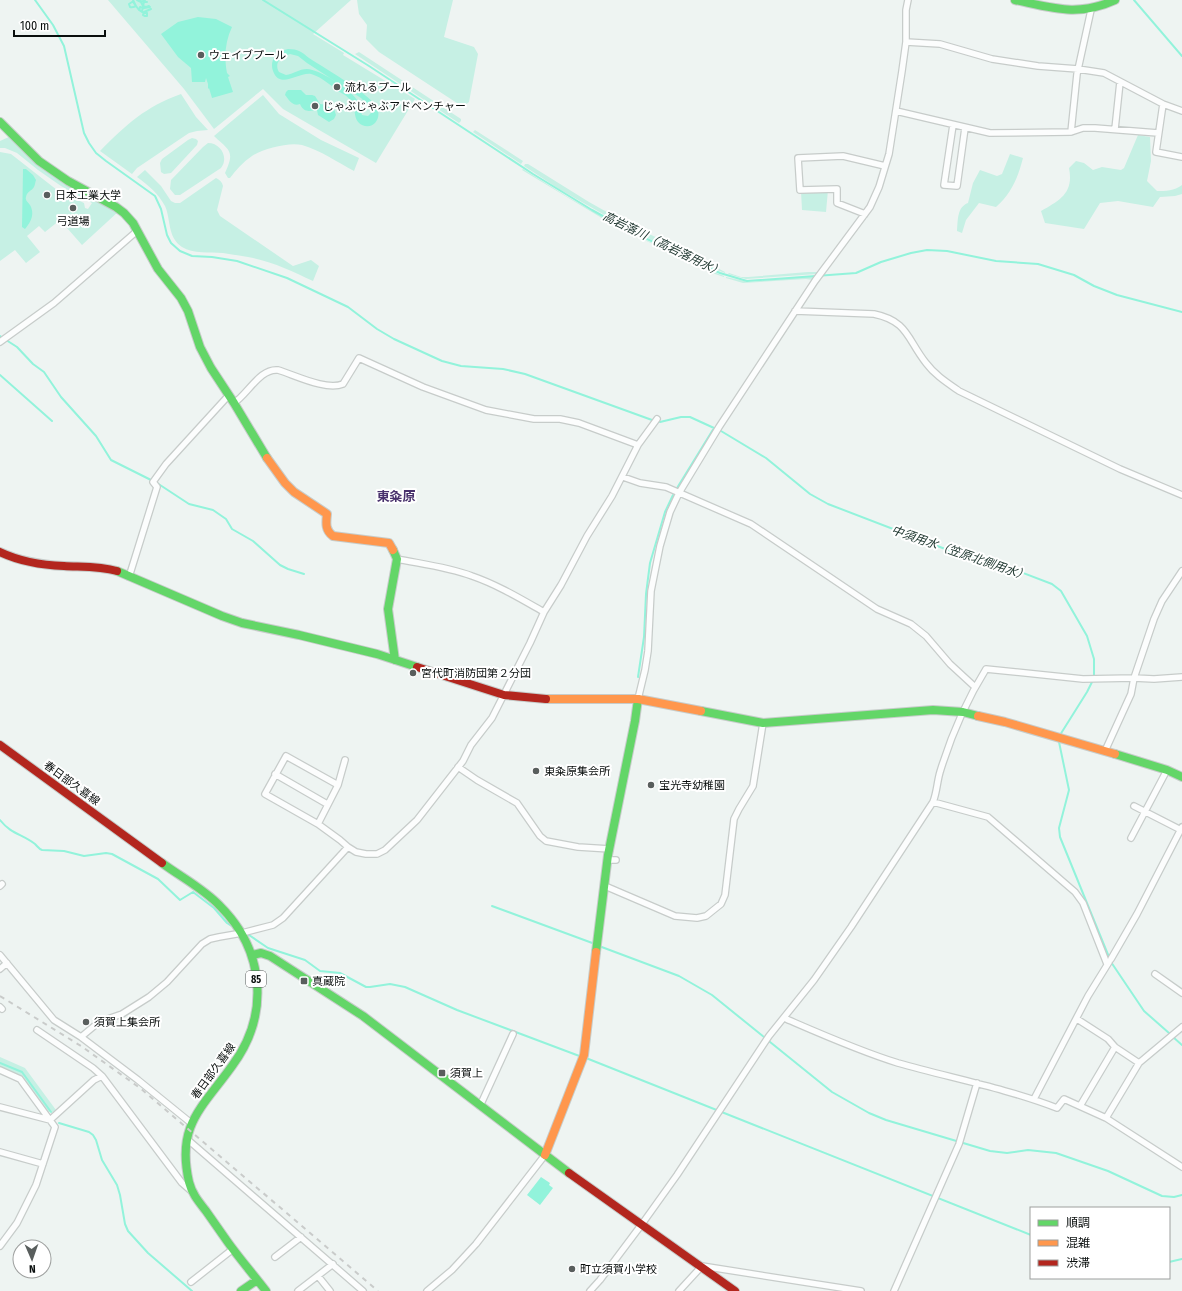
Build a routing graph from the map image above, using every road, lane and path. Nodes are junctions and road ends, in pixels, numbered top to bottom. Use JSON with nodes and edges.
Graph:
{"nodes":[{"id":1,"x":908,"y":0,"type":"edge"},
{"id":2,"x":1015,"y":0,"type":"edge"},
{"id":3,"x":1115,"y":0,"type":"edge"},
{"id":4,"x":1091,"y":10,"type":"junction"},
{"id":5,"x":906,"y":42,"type":"junction"},
{"id":6,"x":1078,"y":69,"type":"junction"},
{"id":7,"x":1120,"y":82,"type":"junction"},
{"id":8,"x":1163,"y":104,"type":"junction"},
{"id":9,"x":896,"y":111,"type":"junction"},
{"id":10,"x":1182,"y":111,"type":"edge"},
{"id":11,"x":0,"y":122,"type":"edge"},
{"id":12,"x":953,"y":125,"type":"junction"},
{"id":13,"x":965,"y":128,"type":"junction"},
{"id":14,"x":1114,"y":129,"type":"junction"},
{"id":15,"x":1070,"y":132,"type":"junction"},
{"id":16,"x":1158,"y":133,"type":"junction"},
{"id":17,"x":1182,"y":157,"type":"edge"},
{"id":18,"x":885,"y":166,"type":"junction"},
{"id":19,"x":865,"y":214,"type":"junction"},
{"id":20,"x":137,"y":231,"type":"junction"},
{"id":21,"x":795,"y":311,"type":"junction"},
{"id":22,"x":0,"y":342,"type":"edge"},
{"id":23,"x":229,"y":394,"type":"junction"},
{"id":24,"x":234,"y":404,"type":"junction"},
{"id":25,"x":657,"y":419,"type":"dead end"},
{"id":26,"x":638,"y":445,"type":"junction"},
{"id":27,"x":623,"y":477,"type":"junction"},
{"id":28,"x":679,"y":493,"type":"junction"},
{"id":29,"x":1182,"y":495,"type":"edge"},
{"id":30,"x":0,"y":552,"type":"edge"},
{"id":31,"x":397,"y":559,"type":"junction"},
{"id":32,"x":1182,"y":571,"type":"edge"},
{"id":33,"x":129,"y":577,"type":"junction"},
{"id":34,"x":544,"y":612,"type":"junction"},
{"id":35,"x":395,"y":660,"type":"junction"},
{"id":36,"x":1182,"y":677,"type":"edge"},
{"id":37,"x":1134,"y":678,"type":"junction"},
{"id":38,"x":975,"y":687,"type":"junction"},
{"id":39,"x":504,"y":695,"type":"junction"},
{"id":40,"x":638,"y":699,"type":"junction"},
{"id":41,"x":963,"y":712,"type":"junction"},
{"id":42,"x":763,"y":723,"type":"junction"},
{"id":43,"x":0,"y":745,"type":"edge"},
{"id":44,"x":1105,"y":751,"type":"junction"},
{"id":45,"x":345,"y":760,"type":"dead end"},
{"id":46,"x":458,"y":767,"type":"junction"},
{"id":47,"x":1167,"y":770,"type":"junction"},
{"id":48,"x":275,"y":774,"type":"junction"},
{"id":49,"x":1182,"y":777,"type":"edge"},
{"id":50,"x":338,"y":785,"type":"junction"},
{"id":51,"x":933,"y":802,"type":"junction"},
{"id":52,"x":327,"y":804,"type":"junction"},
{"id":53,"x":1134,"y":806,"type":"dead end"},
{"id":54,"x":1145,"y":811,"type":"junction"},
{"id":55,"x":318,"y":824,"type":"junction"},
{"id":56,"x":1181,"y":828,"type":"edge"},
{"id":57,"x":1131,"y":838,"type":"dead end"},
{"id":58,"x":348,"y":847,"type":"junction"},
{"id":59,"x":610,"y":849,"type":"junction"},
{"id":60,"x":605,"y":886,"type":"junction"},
{"id":61,"x":242,"y":933,"type":"junction"},
{"id":62,"x":0,"y":955,"type":"edge"},
{"id":63,"x":252,"y":955,"type":"junction"},
{"id":64,"x":1109,"y":961,"type":"junction"},
{"id":65,"x":6,"y":963,"type":"junction"},
{"id":66,"x":0,"y":968,"type":"edge"},
{"id":67,"x":1155,"y":974,"type":"dead end"},
{"id":68,"x":1182,"y":994,"type":"edge"},
{"id":69,"x":784,"y":1018,"type":"junction"},
{"id":70,"x":1077,"y":1019,"type":"junction"},
{"id":71,"x":1182,"y":1026,"type":"edge"},
{"id":72,"x":38,"y":1030,"type":"dead end"},
{"id":73,"x":513,"y":1034,"type":"dead end"},
{"id":74,"x":81,"y":1037,"type":"junction"},
{"id":75,"x":1115,"y":1047,"type":"junction"},
{"id":76,"x":1139,"y":1063,"type":"junction"},
{"id":77,"x":0,"y":1070,"type":"edge"},
{"id":78,"x":102,"y":1076,"type":"junction"},
{"id":79,"x":977,"y":1083,"type":"junction"},
{"id":80,"x":1034,"y":1099,"type":"junction"},
{"id":81,"x":480,"y":1106,"type":"junction"},
{"id":82,"x":1080,"y":1106,"type":"junction"},
{"id":83,"x":0,"y":1107,"type":"edge"},
{"id":84,"x":1106,"y":1118,"type":"junction"},
{"id":85,"x":50,"y":1120,"type":"junction"},
{"id":86,"x":191,"y":1123,"type":"junction"},
{"id":87,"x":187,"y":1139,"type":"junction"},
{"id":88,"x":0,"y":1152,"type":"edge"},
{"id":89,"x":545,"y":1155,"type":"junction"},
{"id":90,"x":43,"y":1164,"type":"junction"},
{"id":91,"x":1182,"y":1167,"type":"edge"},
{"id":92,"x":192,"y":1191,"type":"junction"},
{"id":93,"x":642,"y":1224,"type":"junction"},
{"id":94,"x":301,"y":1237,"type":"junction"},
{"id":95,"x":0,"y":1246,"type":"edge"},
{"id":96,"x":234,"y":1249,"type":"junction"},
{"id":97,"x":275,"y":1257,"type":"dead end"},
{"id":98,"x":333,"y":1264,"type":"junction"},
{"id":99,"x":702,"y":1266,"type":"junction"},
{"id":100,"x":318,"y":1276,"type":"junction"},
{"id":101,"x":257,"y":1280,"type":"junction"},
{"id":102,"x":191,"y":1282,"type":"dead end"},
{"id":103,"x":241,"y":1291,"type":"edge"},
{"id":104,"x":266,"y":1291,"type":"edge"},
{"id":105,"x":298,"y":1291,"type":"edge"},
{"id":106,"x":330,"y":1291,"type":"edge"},
{"id":107,"x":363,"y":1291,"type":"edge"},
{"id":108,"x":427,"y":1291,"type":"edge"},
{"id":109,"x":590,"y":1291,"type":"edge"},
{"id":110,"x":680,"y":1291,"type":"edge"},
{"id":111,"x":735,"y":1291,"type":"edge"},
{"id":112,"x":861,"y":1291,"type":"edge"},
{"id":113,"x":894,"y":1291,"type":"edge"}],
"edges":[{"from":1,"to":5,"type":"street"},
{"from":2,"to":4,"type":"street"},
{"from":3,"to":4,"type":"street"},
{"from":4,"to":6,"type":"street"},
{"from":5,"to":6,"type":"street"},
{"from":5,"to":9,"type":"street"},
{"from":6,"to":7,"type":"street"},
{"from":6,"to":15,"type":"street"},
{"from":7,"to":8,"type":"street"},
{"from":7,"to":14,"type":"street"},
{"from":8,"to":10,"type":"street"},
{"from":8,"to":16,"type":"street"},
{"from":9,"to":12,"type":"street"},
{"from":9,"to":18,"type":"street"},
{"from":11,"to":20,"type":"street"},
{"from":12,"to":13,"type":"street"},
{"from":12,"to":13,"type":"street"},
{"from":13,"to":15,"type":"street"},
{"from":14,"to":15,"type":"street"},
{"from":14,"to":16,"type":"street"},
{"from":16,"to":17,"type":"street"},
{"from":18,"to":19,"type":"street"},
{"from":18,"to":19,"type":"street"},
{"from":19,"to":21,"type":"street"},
{"from":20,"to":22,"type":"street"},
{"from":20,"to":23,"type":"street"},
{"from":21,"to":28,"type":"street"},
{"from":21,"to":29,"type":"street"},
{"from":23,"to":24,"type":"street"},
{"from":23,"to":33,"type":"street"},
{"from":24,"to":26,"type":"street"},
{"from":24,"to":31,"type":"street"},
{"from":25,"to":26,"type":"street"},
{"from":26,"to":27,"type":"street"},
{"from":27,"to":28,"type":"street"},
{"from":27,"to":34,"type":"street"},
{"from":28,"to":38,"type":"street"},
{"from":28,"to":40,"type":"street"},
{"from":30,"to":33,"type":"street"},
{"from":31,"to":34,"type":"street"},
{"from":31,"to":35,"type":"street"},
{"from":32,"to":37,"type":"street"},
{"from":33,"to":35,"type":"street"},
{"from":34,"to":39,"type":"street"},
{"from":35,"to":39,"type":"street"},
{"from":36,"to":37,"type":"street"},
{"from":37,"to":38,"type":"street"},
{"from":37,"to":44,"type":"street"},
{"from":38,"to":41,"type":"street"},
{"from":39,"to":40,"type":"street"},
{"from":39,"to":46,"type":"street"},
{"from":40,"to":42,"type":"street"},
{"from":40,"to":59,"type":"street"},
{"from":41,"to":42,"type":"street"},
{"from":41,"to":44,"type":"street"},
{"from":41,"to":51,"type":"street"},
{"from":42,"to":60,"type":"street"},
{"from":43,"to":61,"type":"street","name":"春日部久喜線","number":"85"},
{"from":44,"to":47,"type":"street"},
{"from":45,"to":50,"type":"street"},
{"from":46,"to":58,"type":"street"},
{"from":46,"to":59,"type":"street"},
{"from":47,"to":49,"type":"street"},
{"from":47,"to":54,"type":"street"},
{"from":48,"to":50,"type":"street"},
{"from":48,"to":52,"type":"street"},
{"from":48,"to":55,"type":"street"},
{"from":50,"to":52,"type":"street"},
{"from":51,"to":64,"type":"street"},
{"from":51,"to":69,"type":"street"},
{"from":52,"to":55,"type":"street"},
{"from":53,"to":54,"type":"street"},
{"from":54,"to":56,"type":"street"},
{"from":54,"to":57,"type":"street"},
{"from":55,"to":58,"type":"street"},
{"from":56,"to":64,"type":"street"},
{"from":58,"to":61,"type":"street"},
{"from":59,"to":60,"type":"street"},
{"from":60,"to":89,"type":"street"},
{"from":61,"to":63,"type":"street","name":"春日部久喜線","number":"85"},
{"from":61,"to":74,"type":"street"},
{"from":62,"to":65,"type":"street"},
{"from":63,"to":81,"type":"street"},
{"from":63,"to":86,"type":"street","name":"春日部久喜線","number":"85"},
{"from":64,"to":70,"type":"street"},
{"from":65,"to":66,"type":"street"},
{"from":65,"to":74,"type":"street"},
{"from":67,"to":68,"type":"street"},
{"from":69,"to":79,"type":"street"},
{"from":69,"to":93,"type":"street"},
{"from":70,"to":75,"type":"street"},
{"from":70,"to":80,"type":"street"},
{"from":71,"to":76,"type":"street"},
{"from":72,"to":78,"type":"street"},
{"from":73,"to":81,"type":"street"},
{"from":74,"to":86,"type":"street"},
{"from":75,"to":76,"type":"street"},
{"from":75,"to":82,"type":"street"},
{"from":76,"to":84,"type":"street"},
{"from":77,"to":85,"type":"street"},
{"from":78,"to":85,"type":"street"},
{"from":78,"to":92,"type":"street"},
{"from":79,"to":80,"type":"street"},
{"from":79,"to":113,"type":"street"},
{"from":80,"to":82,"type":"street"},
{"from":81,"to":89,"type":"street"},
{"from":82,"to":84,"type":"street"},
{"from":83,"to":85,"type":"street"},
{"from":84,"to":91,"type":"street"},
{"from":85,"to":90,"type":"street"},
{"from":86,"to":87,"type":"street","name":"春日部久喜線","number":"85"},
{"from":87,"to":92,"type":"street","name":"春日部久喜線","number":"85"},
{"from":87,"to":94,"type":"street"},
{"from":88,"to":90,"type":"street"},
{"from":89,"to":93,"type":"street"},
{"from":89,"to":108,"type":"street"},
{"from":90,"to":95,"type":"street"},
{"from":92,"to":96,"type":"street","name":"春日部久喜線","number":"85"},
{"from":93,"to":99,"type":"street"},
{"from":93,"to":109,"type":"street"},
{"from":94,"to":97,"type":"street"},
{"from":94,"to":98,"type":"street"},
{"from":96,"to":101,"type":"street","name":"春日部久喜線","number":"85"},
{"from":96,"to":102,"type":"street"},
{"from":98,"to":100,"type":"street"},
{"from":98,"to":107,"type":"street"},
{"from":99,"to":110,"type":"street"},
{"from":99,"to":111,"type":"street"},
{"from":99,"to":112,"type":"street"},
{"from":100,"to":105,"type":"street"},
{"from":100,"to":106,"type":"street"},
{"from":101,"to":103,"type":"street"},
{"from":101,"to":104,"type":"street","name":"春日部久喜線","number":"85"}]}
